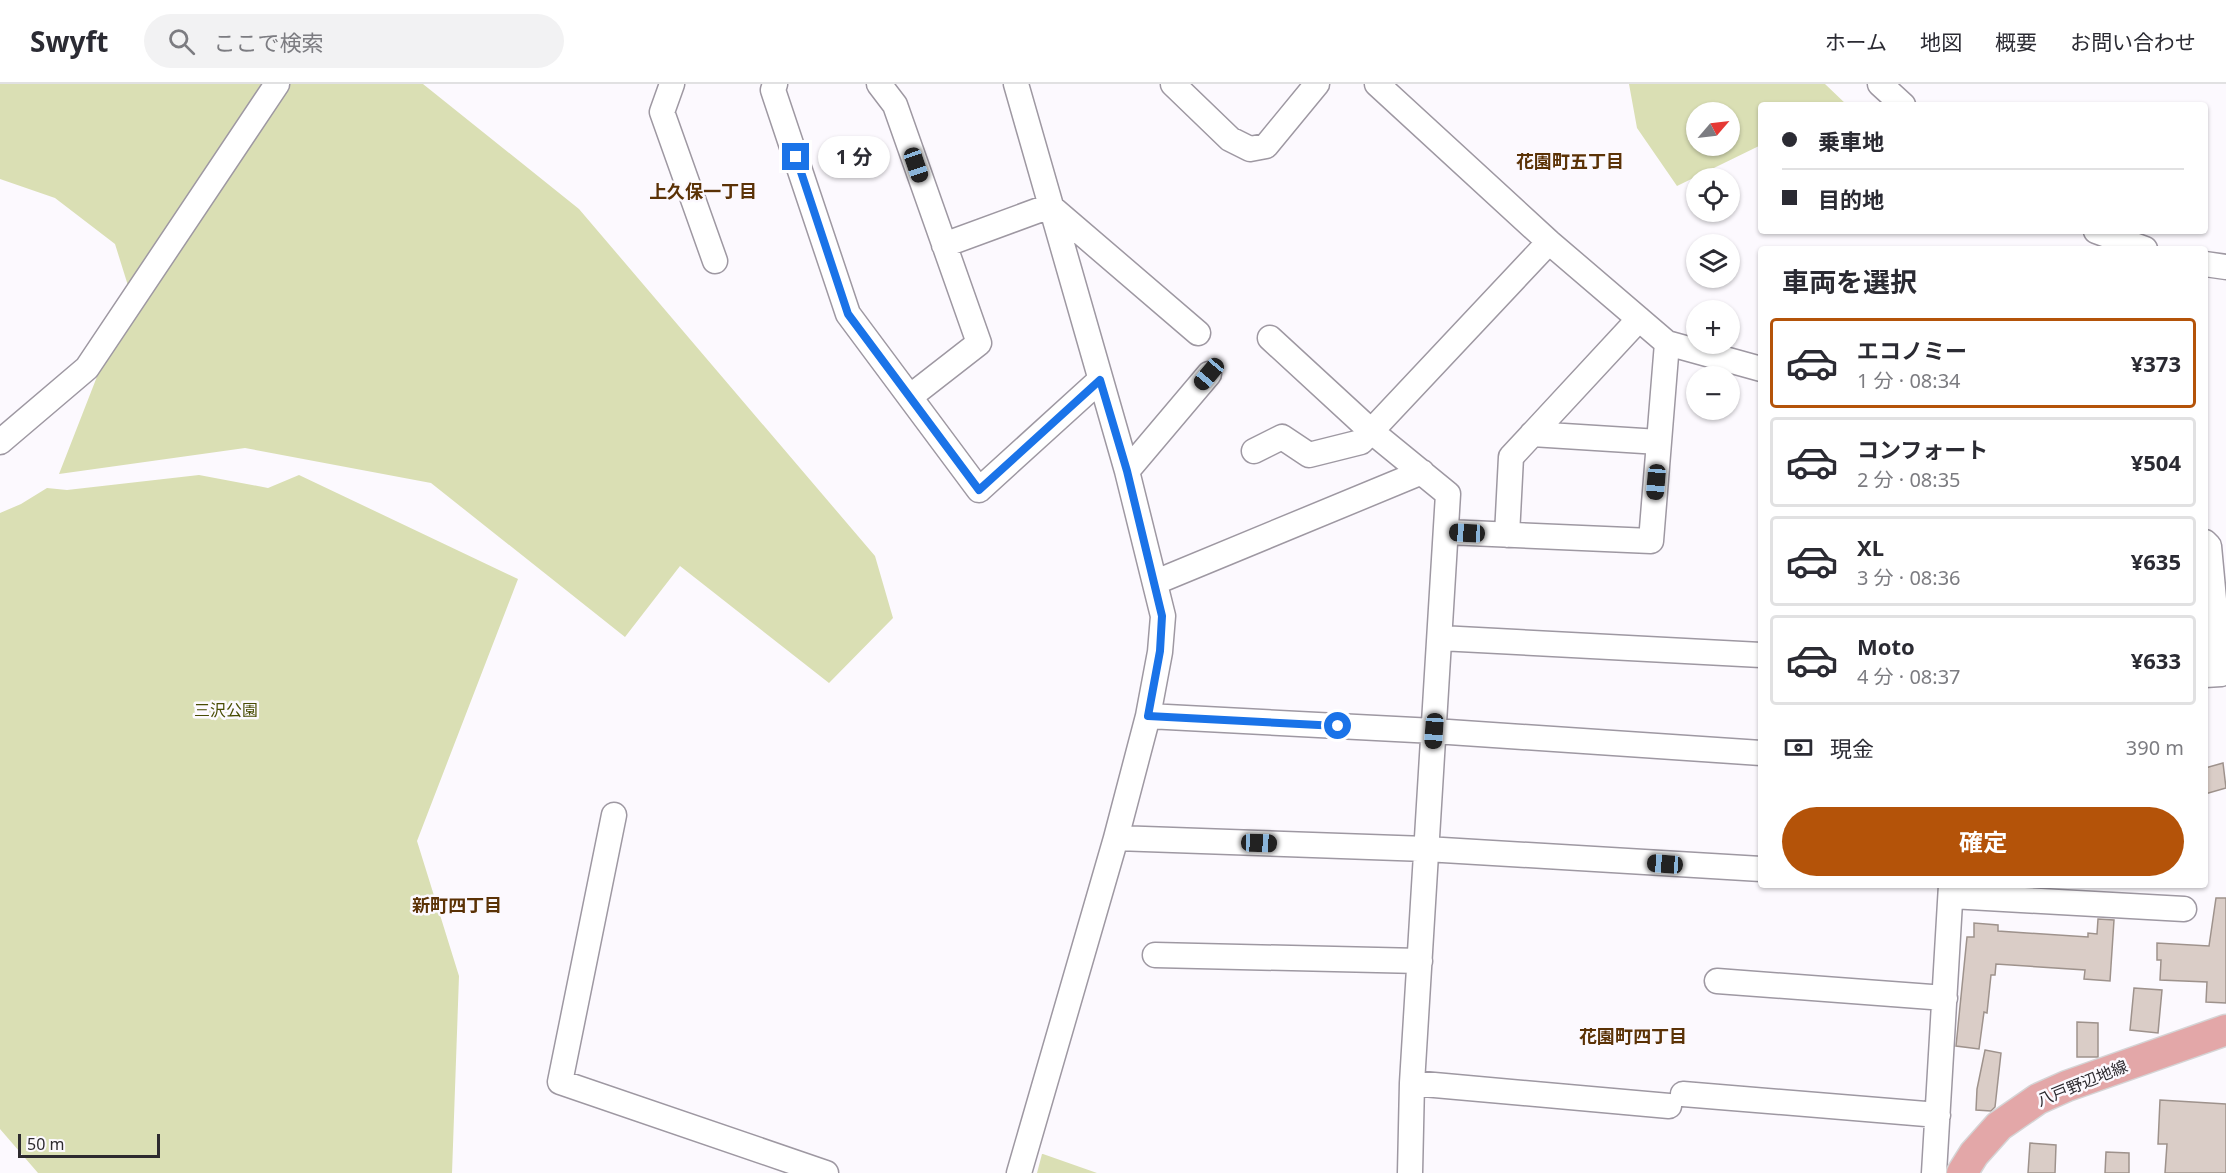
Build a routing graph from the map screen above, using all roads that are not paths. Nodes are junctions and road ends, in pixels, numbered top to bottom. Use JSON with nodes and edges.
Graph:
{"nodes":[{"id":1,"x":278,"y":84,"type":"edge"},
{"id":2,"x":672,"y":84,"type":"edge"},
{"id":3,"x":879,"y":84,"type":"edge"},
{"id":4,"x":1016,"y":84,"type":"edge"},
{"id":5,"x":1173,"y":84,"type":"edge"},
{"id":6,"x":1317,"y":84,"type":"edge"},
{"id":7,"x":1377,"y":84,"type":"edge"},
{"id":8,"x":1880,"y":84,"type":"edge"},
{"id":9,"x":769,"y":86,"type":"edge"},
{"id":10,"x":1900,"y":102,"type":"edge"},
{"id":11,"x":1050,"y":206,"type":"junction"},
{"id":12,"x":2104,"y":234,"type":"edge"},
{"id":13,"x":1549,"y":242,"type":"junction"},
{"id":14,"x":944,"y":245,"type":"junction"},
{"id":15,"x":2137,"y":246,"type":"edge"},
{"id":16,"x":715,"y":261,"type":"dead end"},
{"id":17,"x":2208,"y":264,"type":"edge"},
{"id":18,"x":2226,"y":267,"type":"edge"},
{"id":19,"x":1639,"y":319,"type":"junction"},
{"id":20,"x":1198,"y":333,"type":"dead end"},
{"id":21,"x":1270,"y":338,"type":"dead end"},
{"id":22,"x":1667,"y":343,"type":"junction"},
{"id":23,"x":1758,"y":368,"type":"edge"},
{"id":24,"x":1209,"y":374,"type":"dead end"},
{"id":25,"x":1100,"y":380,"type":"junction"},
{"id":26,"x":911,"y":396,"type":"junction"},
{"id":27,"x":1371,"y":431,"type":"junction"},
{"id":28,"x":1532,"y":434,"type":"junction"},
{"id":29,"x":0,"y":442,"type":"edge"},
{"id":30,"x":1659,"y":442,"type":"junction"},
{"id":31,"x":1254,"y":451,"type":"dead end"},
{"id":32,"x":1127,"y":471,"type":"junction"},
{"id":33,"x":1422,"y":472,"type":"junction"},
{"id":34,"x":1447,"y":532,"type":"junction"},
{"id":35,"x":1507,"y":535,"type":"junction"},
{"id":36,"x":2208,"y":545,"type":"edge"},
{"id":37,"x":1156,"y":582,"type":"junction"},
{"id":38,"x":1440,"y":638,"type":"junction"},
{"id":39,"x":1758,"y":655,"type":"edge"},
{"id":40,"x":2217,"y":681,"type":"edge"},
{"id":41,"x":1148,"y":716,"type":"junction"},
{"id":42,"x":1434,"y":731,"type":"junction"},
{"id":43,"x":1758,"y":753,"type":"edge"},
{"id":44,"x":614,"y":815,"type":"dead end"},
{"id":45,"x":1116,"y":838,"type":"junction"},
{"id":46,"x":1426,"y":849,"type":"junction"},
{"id":47,"x":1758,"y":869,"type":"edge"},
{"id":48,"x":1951,"y":890,"type":"edge"},
{"id":49,"x":2184,"y":909,"type":"dead end"},
{"id":50,"x":1155,"y":955,"type":"dead end"},
{"id":51,"x":1420,"y":961,"type":"junction"},
{"id":52,"x":1717,"y":981,"type":"dead end"},
{"id":53,"x":1945,"y":999,"type":"junction"},
{"id":54,"x":2226,"y":1030,"type":"edge"},
{"id":55,"x":1412,"y":1083,"type":"junction"},
{"id":56,"x":1938,"y":1115,"type":"junction"},
{"id":57,"x":826,"y":1173,"type":"edge"},
{"id":58,"x":1019,"y":1173,"type":"edge"},
{"id":59,"x":1410,"y":1173,"type":"edge"},
{"id":60,"x":1934,"y":1173,"type":"edge"},
{"id":61,"x":1962,"y":1173,"type":"edge"}],
"edges":[{"from":1,"to":29,"type":"street"},
{"from":2,"to":16,"type":"street"},
{"from":3,"to":14,"type":"street"},
{"from":4,"to":11,"type":"street"},
{"from":5,"to":6,"type":"street"},
{"from":7,"to":13,"type":"street"},
{"from":8,"to":10,"type":"street"},
{"from":9,"to":26,"type":"street"},
{"from":11,"to":14,"type":"street"},
{"from":11,"to":20,"type":"street"},
{"from":11,"to":25,"type":"street"},
{"from":12,"to":15,"type":"street"},
{"from":13,"to":19,"type":"street"},
{"from":13,"to":27,"type":"street"},
{"from":14,"to":26,"type":"street"},
{"from":17,"to":18,"type":"street"},
{"from":19,"to":22,"type":"street"},
{"from":19,"to":28,"type":"street"},
{"from":21,"to":27,"type":"street"},
{"from":22,"to":23,"type":"street"},
{"from":22,"to":30,"type":"street"},
{"from":24,"to":32,"type":"street"},
{"from":25,"to":26,"type":"street"},
{"from":25,"to":32,"type":"street"},
{"from":27,"to":31,"type":"street"},
{"from":27,"to":33,"type":"street"},
{"from":28,"to":30,"type":"street"},
{"from":28,"to":35,"type":"street"},
{"from":30,"to":35,"type":"street"},
{"from":32,"to":37,"type":"street"},
{"from":33,"to":34,"type":"street"},
{"from":33,"to":37,"type":"street"},
{"from":34,"to":35,"type":"street"},
{"from":34,"to":38,"type":"street"},
{"from":36,"to":40,"type":"street"},
{"from":37,"to":41,"type":"street"},
{"from":38,"to":39,"type":"street"},
{"from":38,"to":42,"type":"street"},
{"from":41,"to":42,"type":"street"},
{"from":41,"to":45,"type":"street"},
{"from":42,"to":43,"type":"street"},
{"from":42,"to":46,"type":"street"},
{"from":44,"to":57,"type":"street"},
{"from":45,"to":46,"type":"street"},
{"from":45,"to":58,"type":"street"},
{"from":46,"to":47,"type":"street"},
{"from":46,"to":51,"type":"street"},
{"from":48,"to":49,"type":"street"},
{"from":48,"to":53,"type":"street"},
{"from":50,"to":51,"type":"street"},
{"from":51,"to":55,"type":"street"},
{"from":52,"to":53,"type":"street"},
{"from":53,"to":56,"type":"street"},
{"from":54,"to":61,"type":"main road","name":"八戸野辺地線"},
{"from":55,"to":56,"type":"street"},
{"from":55,"to":59,"type":"street"},
{"from":56,"to":60,"type":"street"}]}
